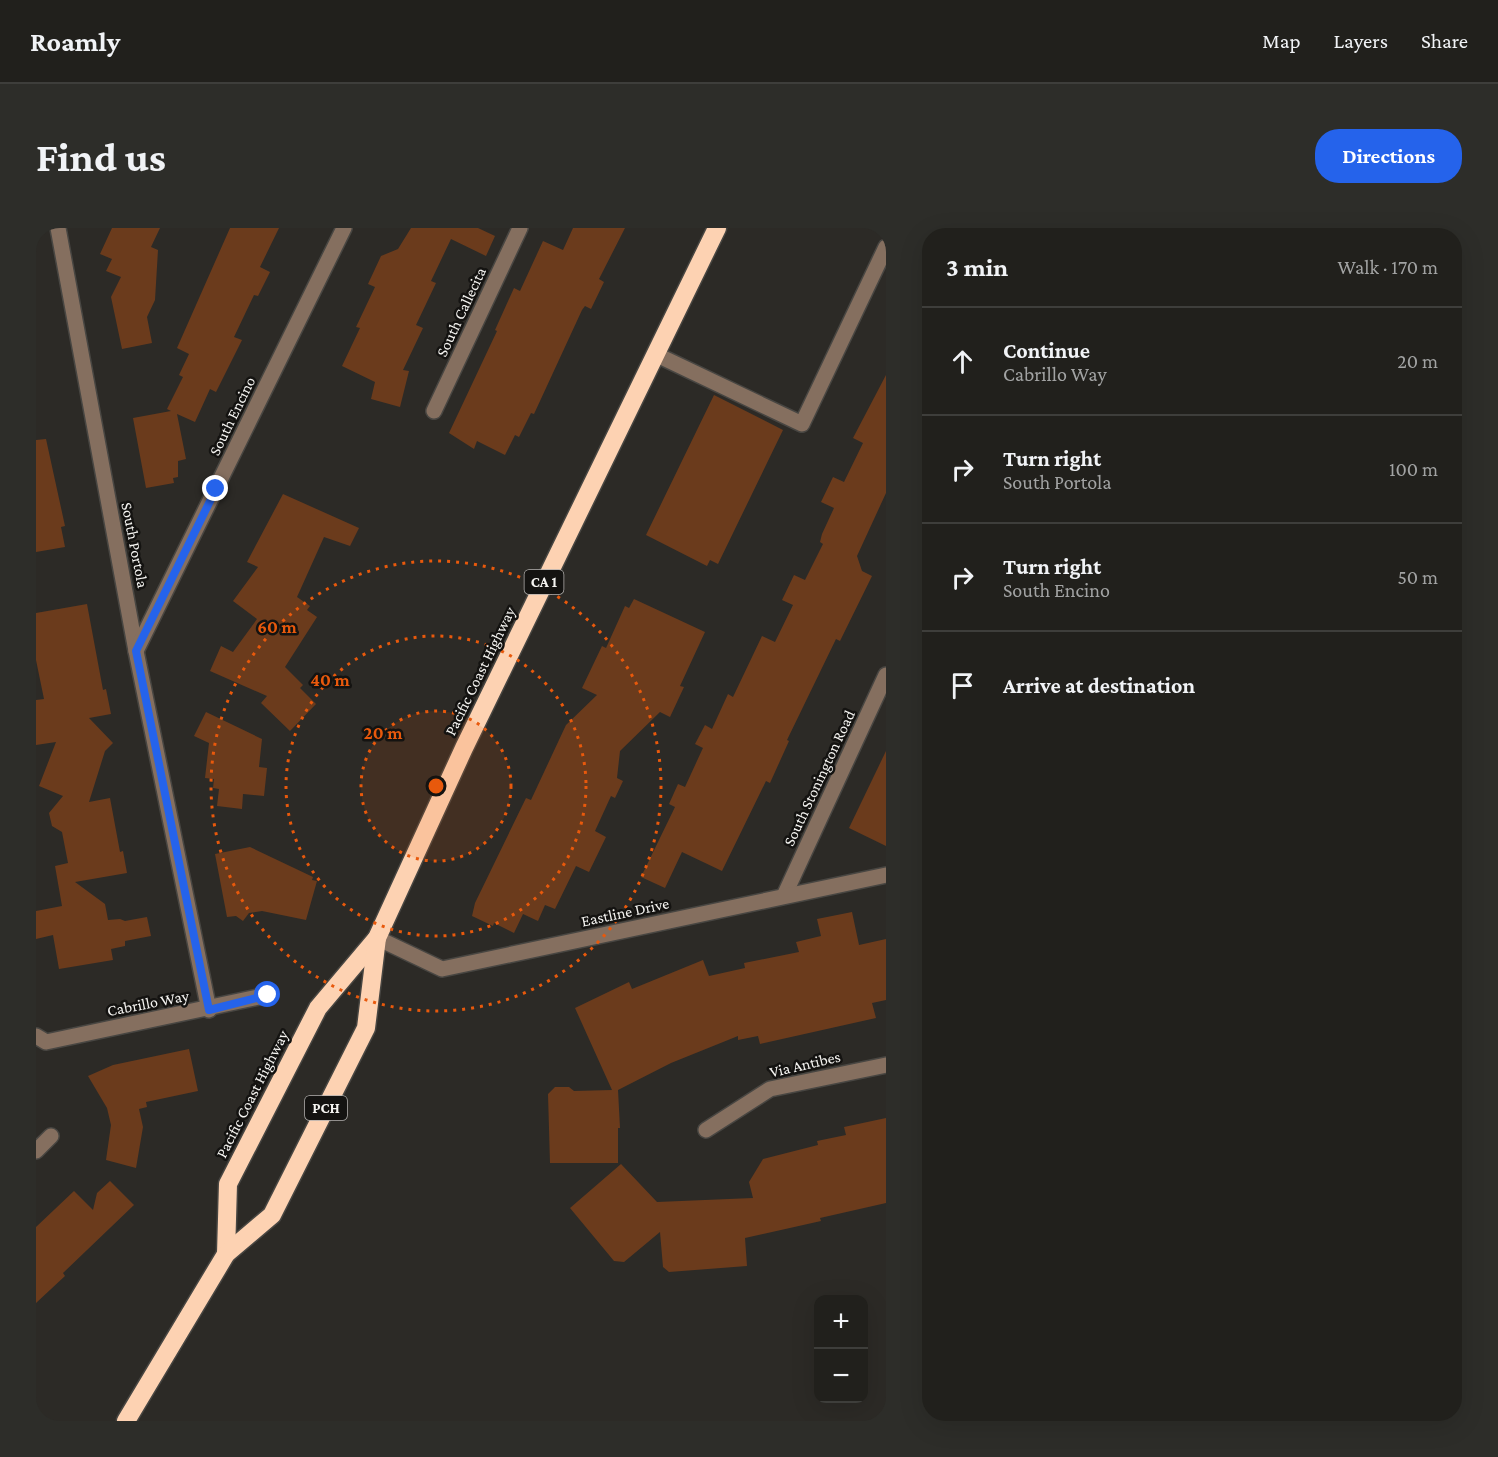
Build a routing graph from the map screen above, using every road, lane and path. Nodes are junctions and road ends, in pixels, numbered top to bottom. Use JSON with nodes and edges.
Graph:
{"nodes":[{"id":1,"x":58,"y":228,"type":"edge"},
{"id":2,"x":344,"y":228,"type":"edge"},
{"id":3,"x":520,"y":228,"type":"edge"},
{"id":4,"x":717,"y":228,"type":"edge"},
{"id":5,"x":886,"y":246,"type":"edge"},
{"id":6,"x":655,"y":354,"type":"junction"},
{"id":7,"x":434,"y":411,"type":"dead end"},
{"id":8,"x":136,"y":651,"type":"junction"},
{"id":9,"x":886,"y":675,"type":"edge"},
{"id":10,"x":886,"y":875,"type":"edge"},
{"id":11,"x":784,"y":896,"type":"junction"},
{"id":12,"x":377,"y":938,"type":"junction"},
{"id":13,"x":268,"y":995,"type":"dead end"},
{"id":14,"x":209,"y":1010,"type":"junction"},
{"id":15,"x":36,"y":1036,"type":"edge"},
{"id":16,"x":886,"y":1065,"type":"edge"},
{"id":17,"x":706,"y":1130,"type":"dead end"},
{"id":18,"x":51,"y":1136,"type":"dead end"},
{"id":19,"x":36,"y":1152,"type":"edge"},
{"id":20,"x":226,"y":1254,"type":"junction"},
{"id":21,"x":126,"y":1421,"type":"edge"}],
"edges":[{"from":1,"to":8,"type":"street","name":"South Portola"},
{"from":2,"to":8,"type":"street","name":"South Encino"},
{"from":3,"to":7,"type":"street","name":"South Callecita"},
{"from":4,"to":6,"type":"highway","name":"Pacific Coast Highway","number":"CA 1"},
{"from":5,"to":6,"type":"street"},
{"from":6,"to":12,"type":"highway","name":"Pacific Coast Highway","number":"CA 1"},
{"from":8,"to":14,"type":"street","name":"South Portola"},
{"from":9,"to":11,"type":"street","name":"South Stonington Road"},
{"from":10,"to":11,"type":"street","name":"Eastline Drive"},
{"from":11,"to":12,"type":"street","name":"Eastline Drive"},
{"from":12,"to":20,"type":"highway","name":"Pacific Coast Highway","number":"PCH"},
{"from":12,"to":20,"type":"highway","name":"Pacific Coast Highway","number":"PCH"},
{"from":13,"to":14,"type":"street","name":"Cabrillo Way"},
{"from":14,"to":15,"type":"street","name":"Cabrillo Way"},
{"from":16,"to":17,"type":"street","name":"Via Antibes"},
{"from":18,"to":19,"type":"street"},
{"from":20,"to":21,"type":"highway","name":"Pacific Coast Highway","number":"PCH"}]}
